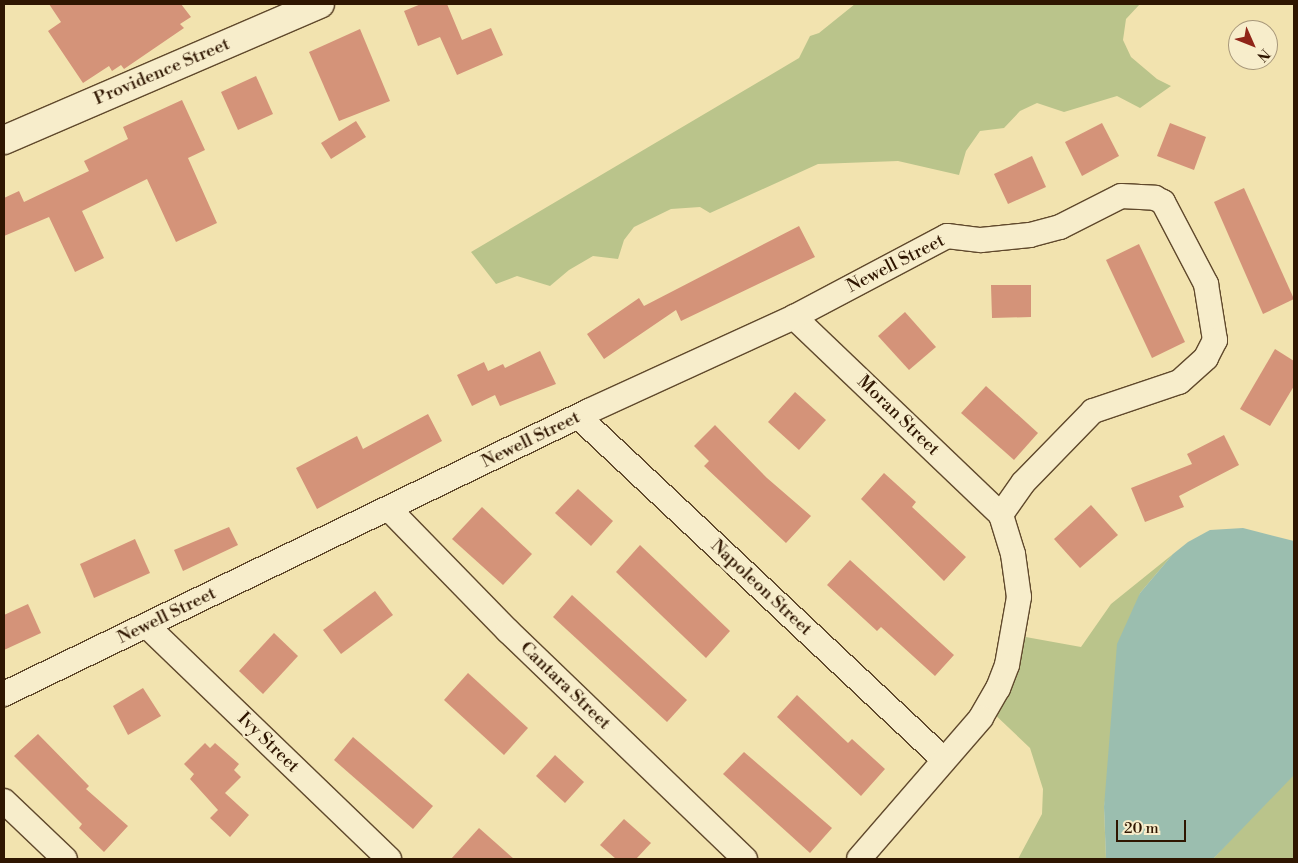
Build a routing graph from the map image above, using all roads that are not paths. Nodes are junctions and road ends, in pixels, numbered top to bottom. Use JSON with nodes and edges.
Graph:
{"nodes":[{"id":1,"x":320,"y":4,"type":"edge"},
{"id":2,"x":4,"y":140,"type":"edge"},
{"id":3,"x":794,"y":317,"type":"junction"},
{"id":4,"x":580,"y":417,"type":"junction"},
{"id":5,"x":389,"y":509,"type":"junction"},
{"id":6,"x":1001,"y":514,"type":"junction"},
{"id":7,"x":147,"y":626,"type":"junction"},
{"id":8,"x":4,"y":694,"type":"edge"},
{"id":9,"x":943,"y":759,"type":"junction"},
{"id":10,"x":4,"y":800,"type":"edge"},
{"id":11,"x":64,"y":859,"type":"edge"},
{"id":12,"x":389,"y":859,"type":"edge"},
{"id":13,"x":745,"y":859,"type":"edge"},
{"id":14,"x":859,"y":859,"type":"edge"}],
"edges":[{"from":1,"to":2,"type":"main road","name":"Providence Street"},
{"from":3,"to":4,"type":"street","name":"Newell Street"},
{"from":3,"to":6,"type":"street","name":"Moran Street"},
{"from":3,"to":6,"type":"street","name":"Newell Street"},
{"from":4,"to":5,"type":"street","name":"Newell Street"},
{"from":4,"to":9,"type":"street","name":"Napoleon Street"},
{"from":5,"to":7,"type":"street","name":"Newell Street"},
{"from":5,"to":13,"type":"street","name":"Cantara Street"},
{"from":6,"to":9,"type":"street"},
{"from":7,"to":8,"type":"street","name":"Newell Street"},
{"from":7,"to":12,"type":"street","name":"Ivy Street"},
{"from":9,"to":14,"type":"street"},
{"from":10,"to":11,"type":"street"}]}
